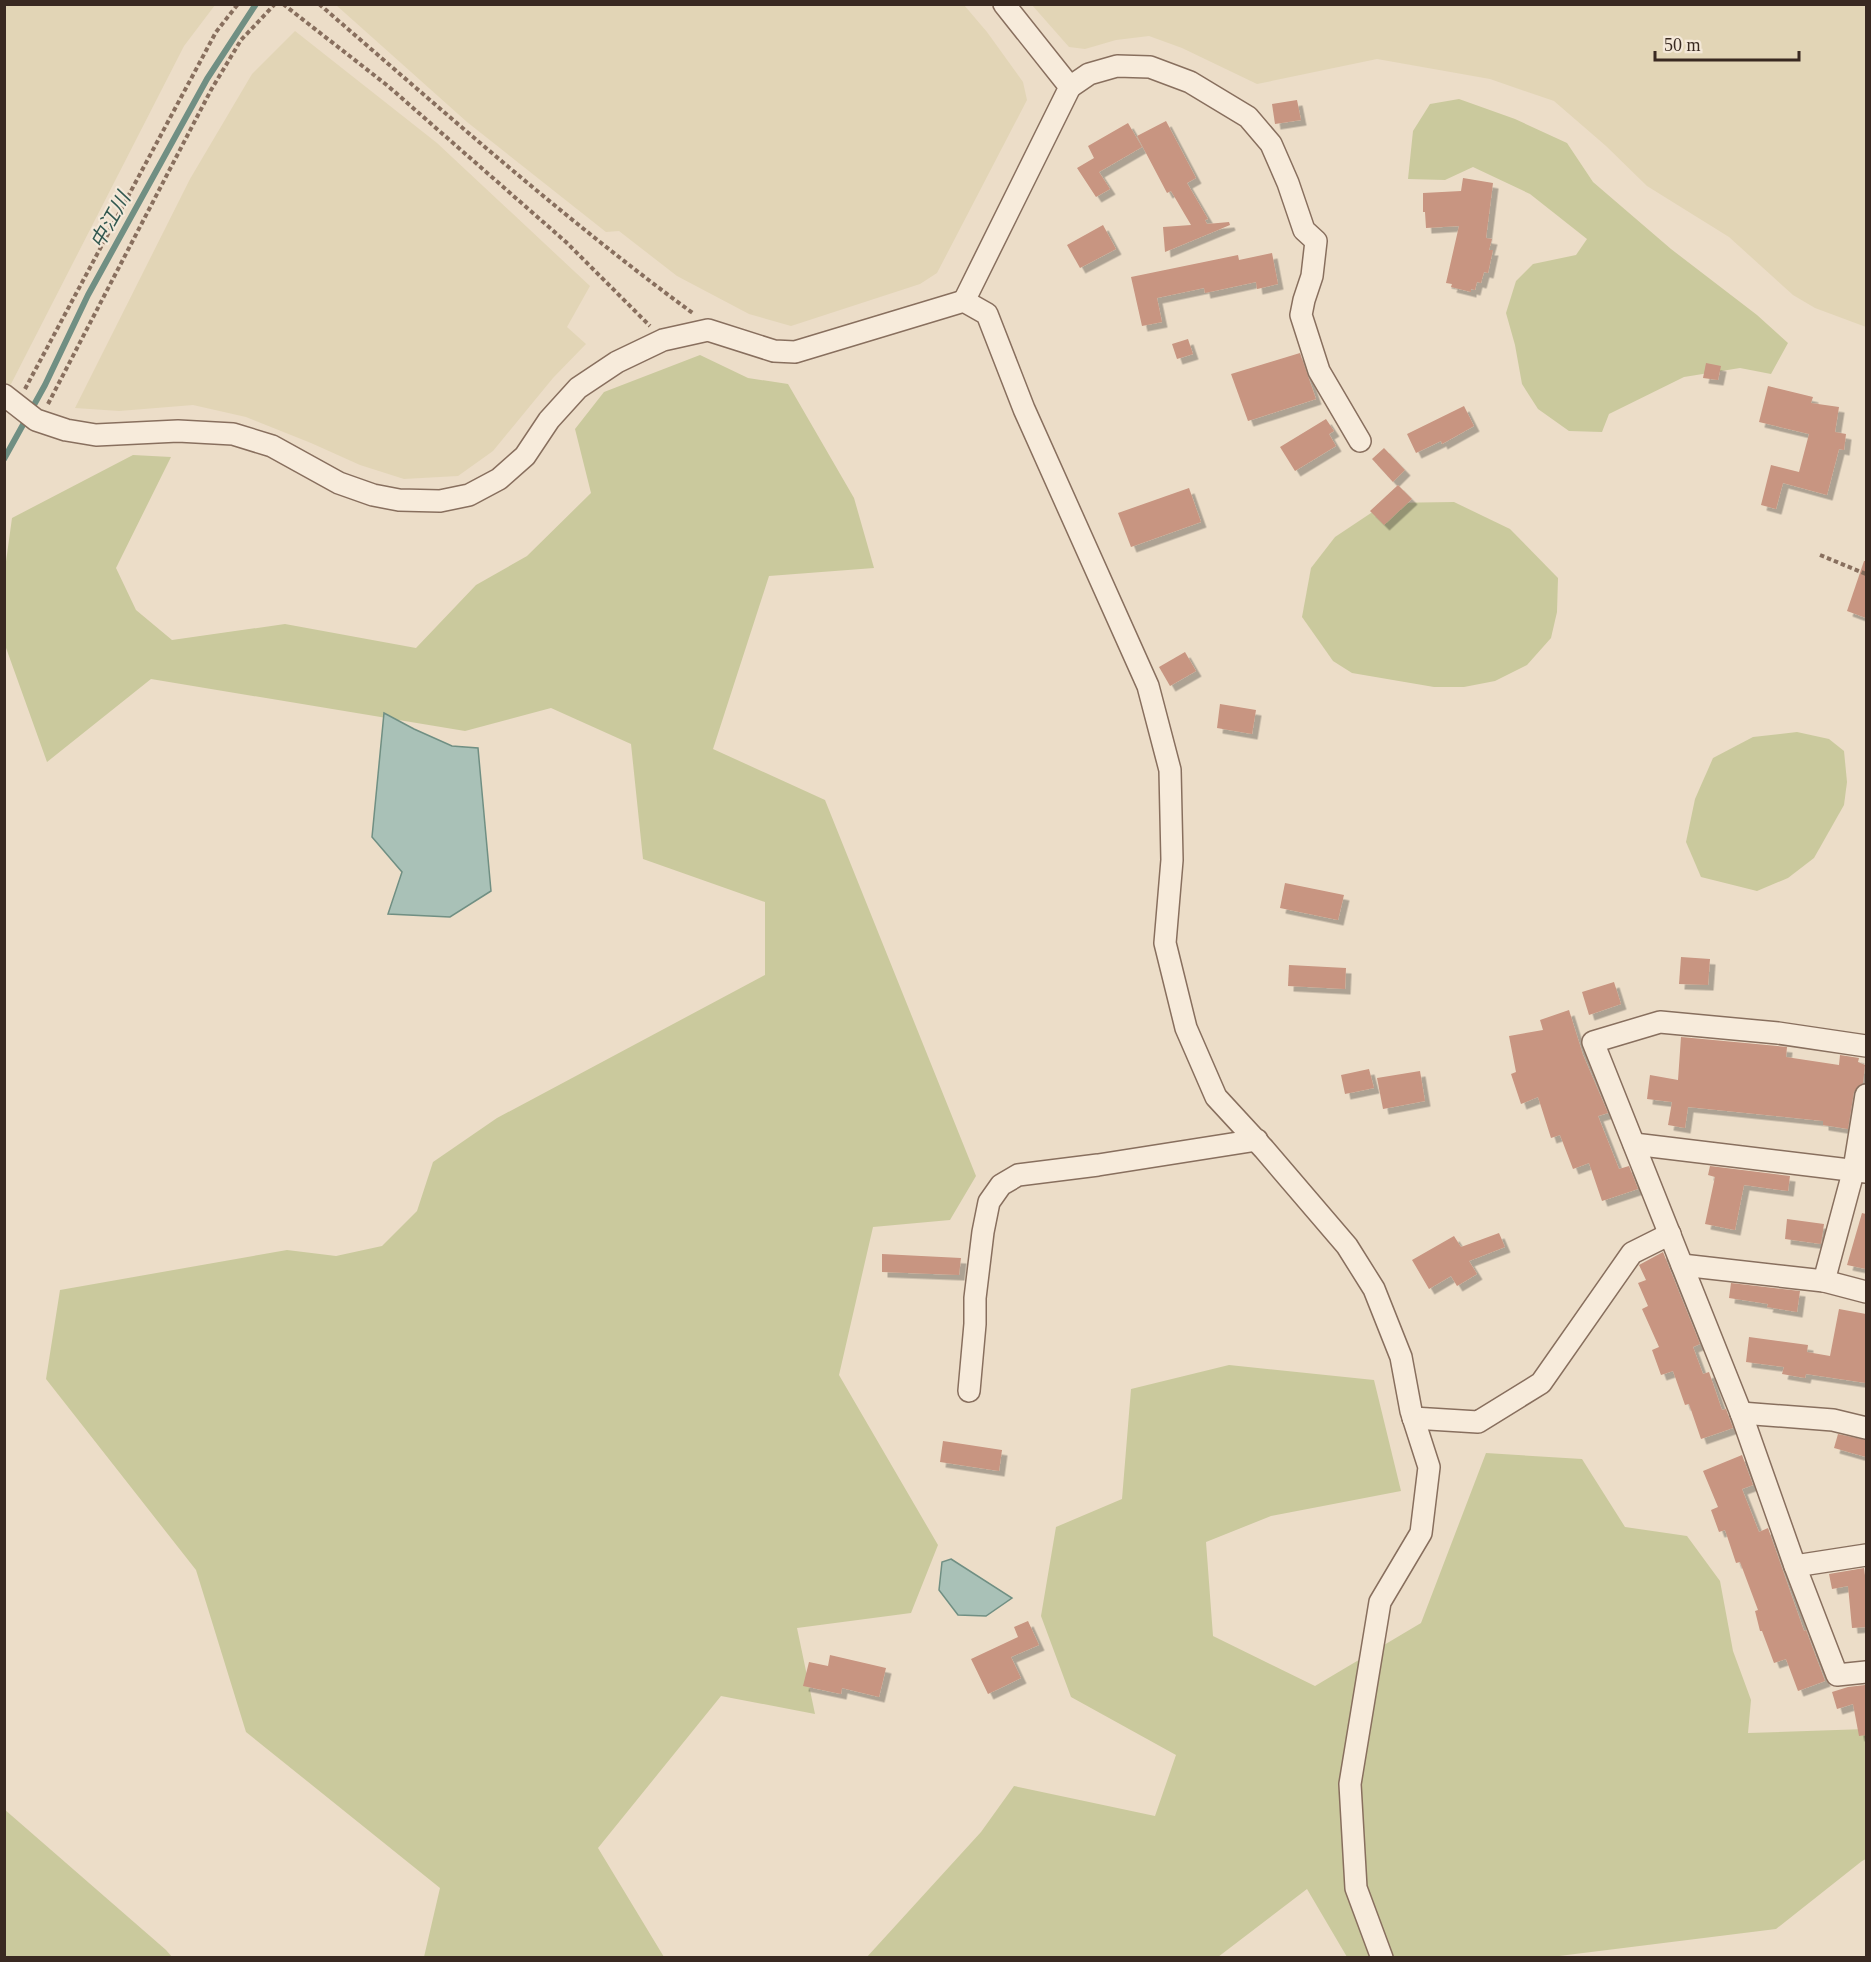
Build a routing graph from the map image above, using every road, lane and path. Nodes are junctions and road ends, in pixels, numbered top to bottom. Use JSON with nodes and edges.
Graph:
{"nodes":[{"id":1,"x":238,"y":4,"type":"edge"},
{"id":2,"x":275,"y":4,"type":"edge"},
{"id":3,"x":283,"y":4,"type":"edge"},
{"id":4,"x":319,"y":4,"type":"edge"},
{"id":5,"x":1004,"y":4,"type":"edge"},
{"id":6,"x":1070,"y":87,"type":"junction"},
{"id":7,"x":964,"y":301,"type":"junction"},
{"id":8,"x":708,"y":330,"type":"junction"},
{"id":9,"x":663,"y":340,"type":"junction"},
{"id":10,"x":24,"y":410,"type":"edge"},
{"id":11,"x":1359,"y":441,"type":"dead end"},
{"id":12,"x":1820,"y":555,"type":"dead end"},
{"id":13,"x":1866,"y":574,"type":"edge"},
{"id":14,"x":1866,"y":1046,"type":"edge"},
{"id":15,"x":1866,"y":1095,"type":"edge"},
{"id":16,"x":1257,"y":1140,"type":"junction"},
{"id":17,"x":1634,"y":1144,"type":"junction"},
{"id":18,"x":1860,"y":1170,"type":"edge"},
{"id":19,"x":1670,"y":1234,"type":"junction"},
{"id":20,"x":1682,"y":1265,"type":"junction"},
{"id":21,"x":1824,"y":1281,"type":"junction"},
{"id":22,"x":1866,"y":1292,"type":"edge"},
{"id":23,"x":969,"y":1391,"type":"dead end"},
{"id":24,"x":1741,"y":1413,"type":"junction"},
{"id":25,"x":1413,"y":1418,"type":"junction"},
{"id":26,"x":1866,"y":1428,"type":"edge"},
{"id":27,"x":1866,"y":1555,"type":"edge"},
{"id":28,"x":1796,"y":1566,"type":"junction"},
{"id":29,"x":1866,"y":1672,"type":"edge"},
{"id":30,"x":1382,"y":1958,"type":"edge"}],
"edges":[{"from":1,"to":10,"type":"path"},
{"from":2,"to":10,"type":"path"},
{"from":3,"to":9,"type":"path"},
{"from":4,"to":8,"type":"path"},
{"from":5,"to":6,"type":"street"},
{"from":6,"to":7,"type":"street"},
{"from":6,"to":11,"type":"street"},
{"from":7,"to":8,"type":"street"},
{"from":7,"to":16,"type":"street"},
{"from":8,"to":9,"type":"street"},
{"from":9,"to":10,"type":"street"},
{"from":12,"to":13,"type":"path"},
{"from":14,"to":17,"type":"street"},
{"from":15,"to":18,"type":"street"},
{"from":16,"to":23,"type":"street"},
{"from":16,"to":25,"type":"street"},
{"from":17,"to":18,"type":"street"},
{"from":17,"to":19,"type":"street"},
{"from":18,"to":21,"type":"street"},
{"from":19,"to":20,"type":"street"},
{"from":19,"to":25,"type":"street"},
{"from":20,"to":21,"type":"street"},
{"from":20,"to":24,"type":"street"},
{"from":21,"to":22,"type":"street"},
{"from":24,"to":26,"type":"street"},
{"from":24,"to":28,"type":"street"},
{"from":25,"to":30,"type":"street"},
{"from":27,"to":28,"type":"street"},
{"from":28,"to":29,"type":"street"}]}
